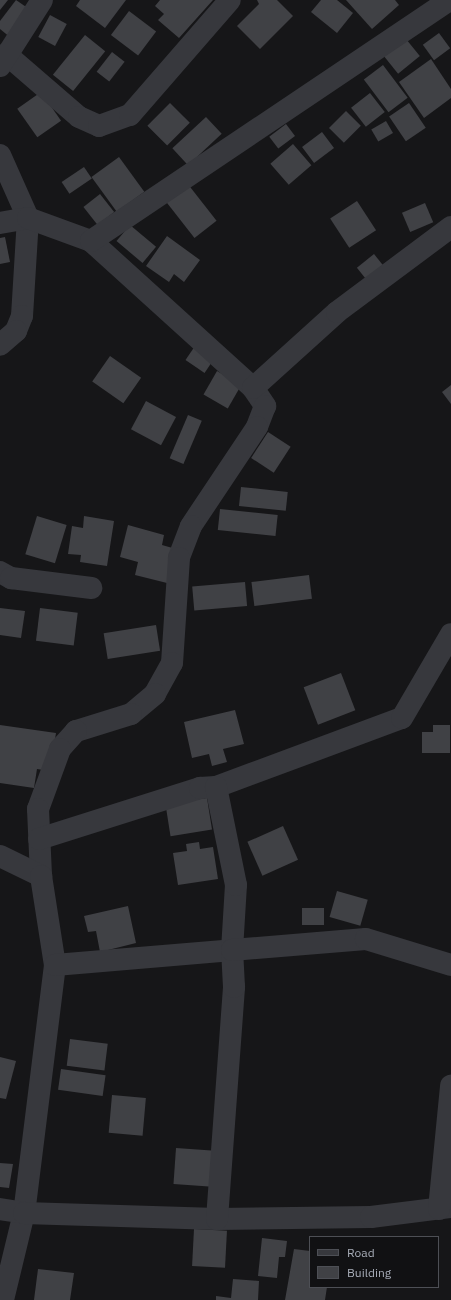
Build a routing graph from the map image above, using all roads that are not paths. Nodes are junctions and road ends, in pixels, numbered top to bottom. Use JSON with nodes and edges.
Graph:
{"nodes":[{"id":1,"x":42,"y":0,"type":"edge"},
{"id":2,"x":230,"y":0,"type":"edge"},
{"id":3,"x":449,"y":0,"type":"edge"},
{"id":4,"x":3,"y":60,"type":"edge"},
{"id":5,"x":0,"y":155,"type":"edge"},
{"id":6,"x":28,"y":218,"type":"junction"},
{"id":7,"x":0,"y":223,"type":"edge"},
{"id":8,"x":451,"y":227,"type":"edge"},
{"id":9,"x":91,"y":241,"type":"junction"},
{"id":10,"x":0,"y":345,"type":"edge"},
{"id":11,"x":253,"y":388,"type":"junction"},
{"id":12,"x":0,"y":572,"type":"edge"},
{"id":13,"x":91,"y":588,"type":"dead end"},
{"id":14,"x":451,"y":634,"type":"edge"},
{"id":15,"x":216,"y":787,"type":"junction"},
{"id":16,"x":39,"y":839,"type":"junction"},
{"id":17,"x":0,"y":856,"type":"edge"},
{"id":18,"x":41,"y":876,"type":"junction"},
{"id":19,"x":232,"y":950,"type":"junction"},
{"id":20,"x":55,"y":965,"type":"junction"},
{"id":21,"x":451,"y":965,"type":"edge"},
{"id":22,"x":451,"y":1086,"type":"edge"},
{"id":23,"x":445,"y":1208,"type":"edge"},
{"id":24,"x":0,"y":1209,"type":"edge"},
{"id":25,"x":24,"y":1213,"type":"junction"},
{"id":26,"x":217,"y":1218,"type":"junction"},
{"id":27,"x":3,"y":1300,"type":"edge"}],
"edges":[{"from":1,"to":4,"type":"street"},
{"from":2,"to":4,"type":"street"},
{"from":3,"to":9,"type":"street"},
{"from":5,"to":6,"type":"street"},
{"from":6,"to":7,"type":"street"},
{"from":6,"to":9,"type":"street"},
{"from":6,"to":10,"type":"street"},
{"from":8,"to":11,"type":"street"},
{"from":9,"to":11,"type":"street"},
{"from":11,"to":16,"type":"street"},
{"from":12,"to":13,"type":"street"},
{"from":14,"to":15,"type":"street"},
{"from":15,"to":16,"type":"street"},
{"from":15,"to":19,"type":"street"},
{"from":16,"to":18,"type":"street"},
{"from":17,"to":18,"type":"street"},
{"from":18,"to":20,"type":"street"},
{"from":19,"to":20,"type":"street"},
{"from":19,"to":21,"type":"street"},
{"from":19,"to":26,"type":"street"},
{"from":20,"to":25,"type":"street"},
{"from":22,"to":23,"type":"street"},
{"from":23,"to":26,"type":"street"},
{"from":24,"to":25,"type":"street"},
{"from":25,"to":26,"type":"street"},
{"from":25,"to":27,"type":"street"}]}
